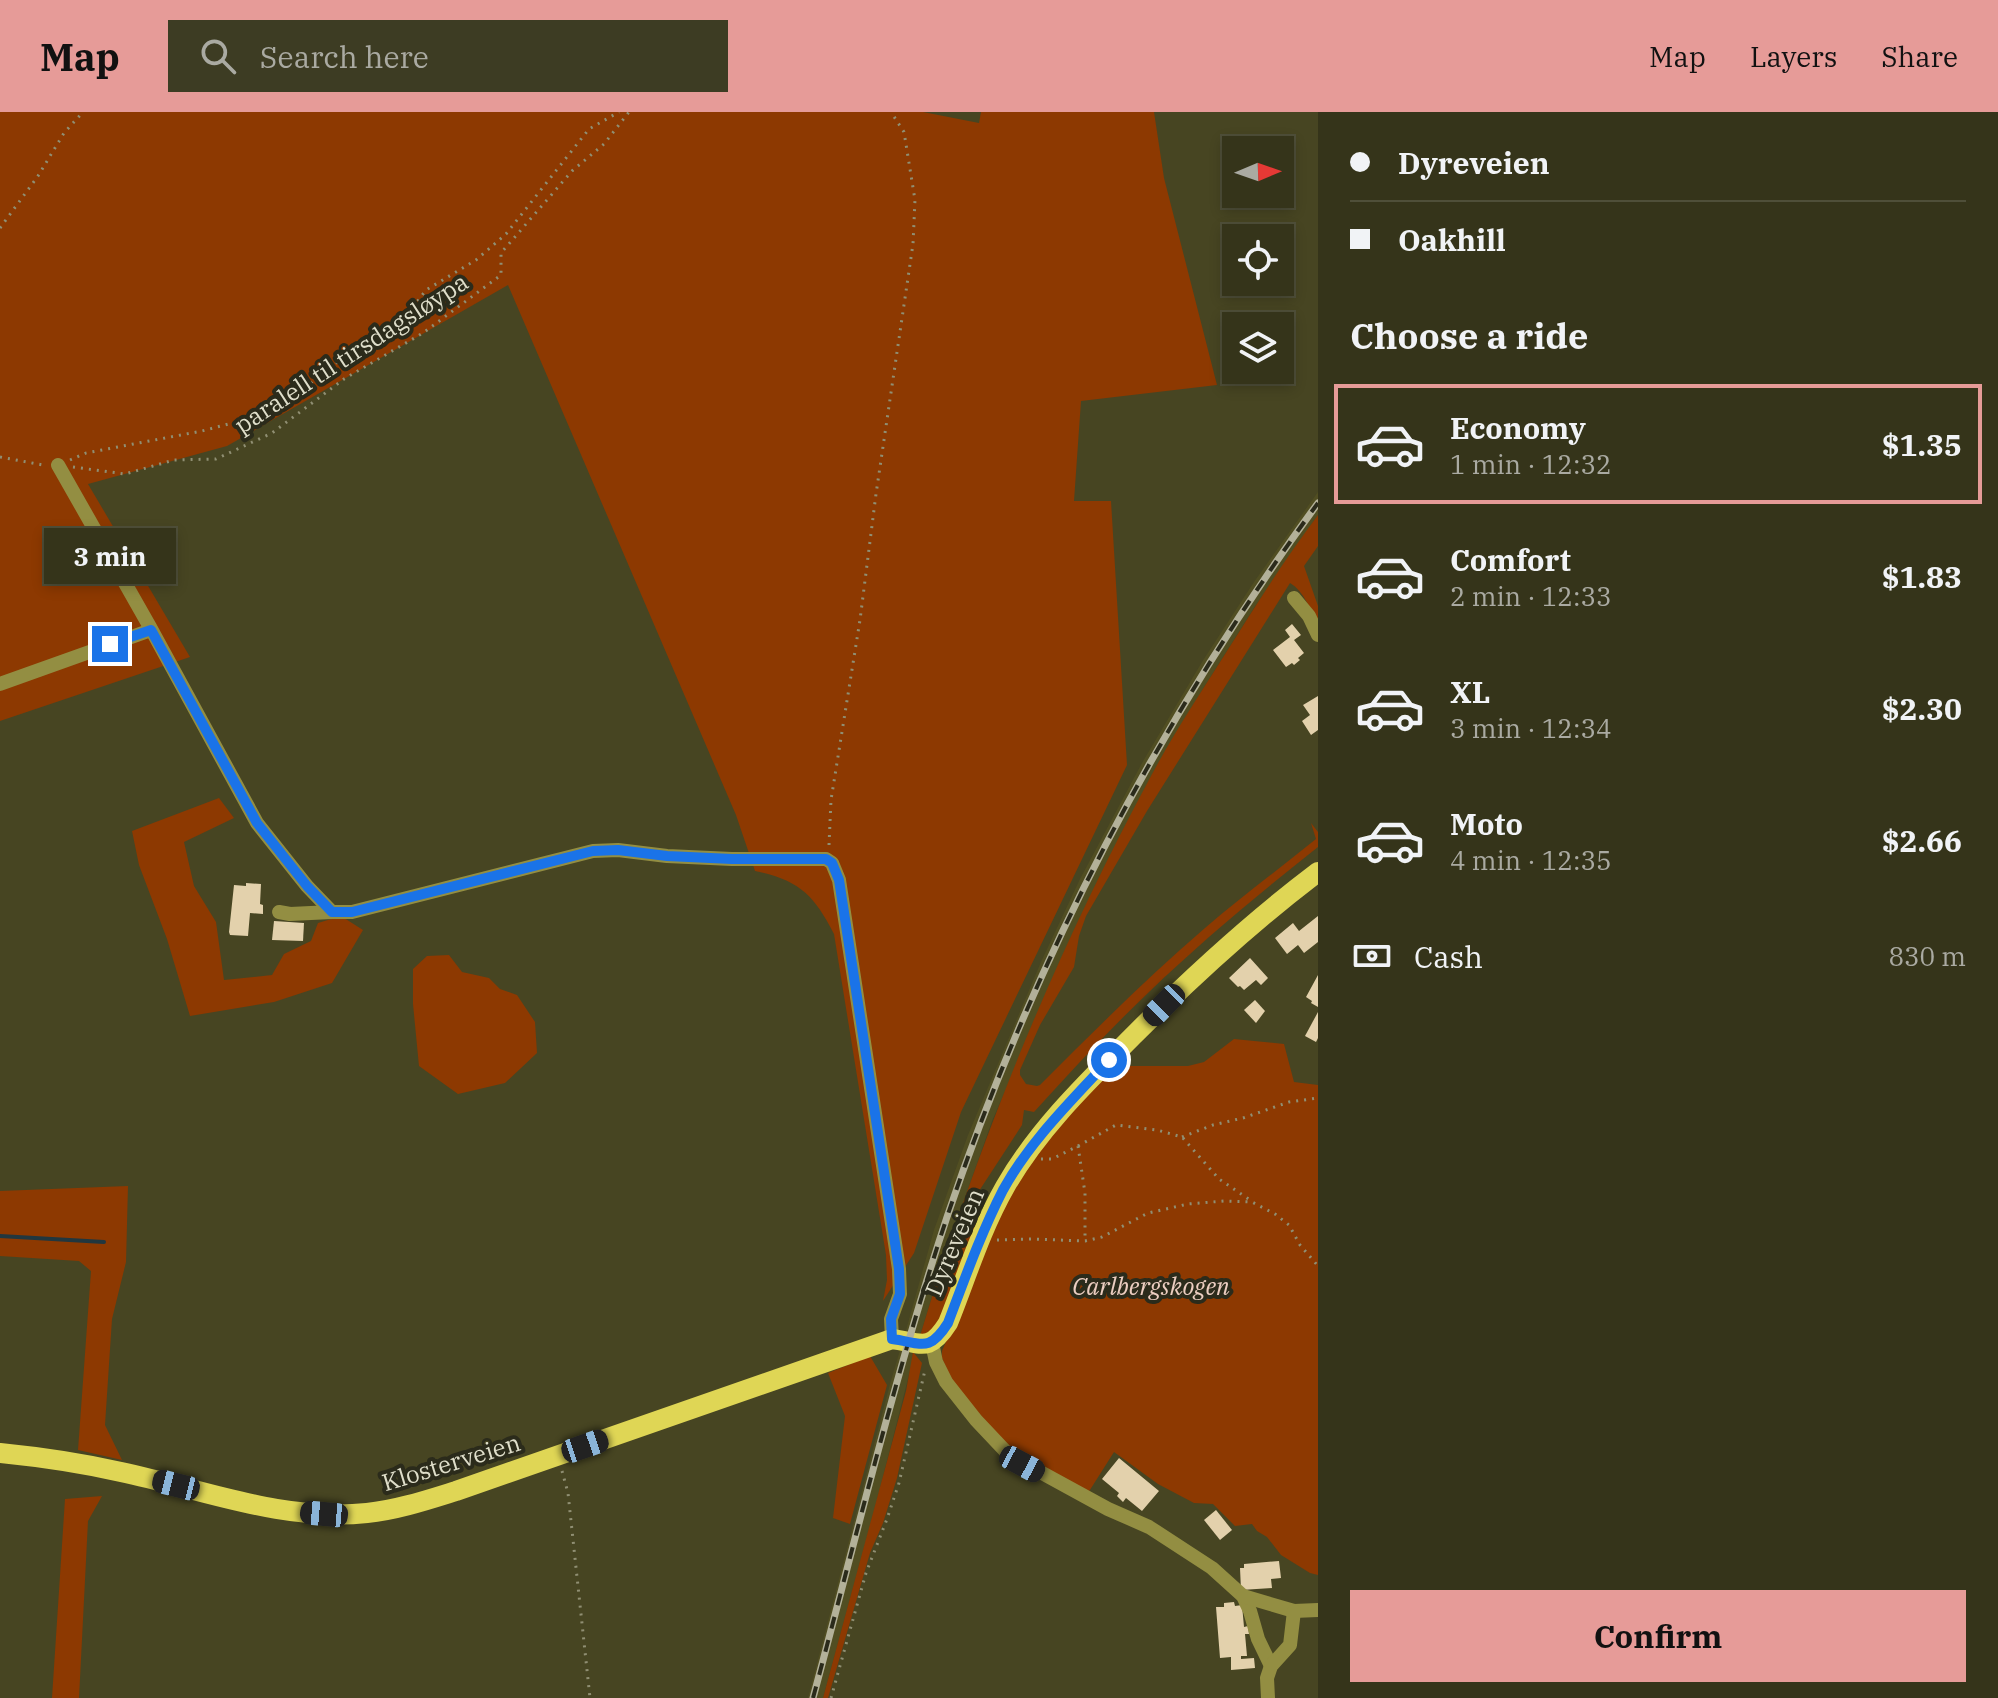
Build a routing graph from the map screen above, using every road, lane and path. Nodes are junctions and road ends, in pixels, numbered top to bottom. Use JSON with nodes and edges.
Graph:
{"nodes":[{"id":1,"x":83,"y":112,"type":"edge"},
{"id":2,"x":619,"y":112,"type":"edge"},
{"id":3,"x":629,"y":112,"type":"edge"},
{"id":4,"x":891,"y":112,"type":"edge"},
{"id":5,"x":0,"y":228,"type":"edge"},
{"id":6,"x":0,"y":457,"type":"edge"},
{"id":7,"x":58,"y":465,"type":"junction"},
{"id":8,"x":1294,"y":598,"type":"dead end"},
{"id":9,"x":151,"y":630,"type":"junction"},
{"id":10,"x":1318,"y":635,"type":"edge"},
{"id":11,"x":0,"y":684,"type":"edge"},
{"id":12,"x":832,"y":863,"type":"junction"},
{"id":13,"x":1317,"y":876,"type":"edge"},
{"id":14,"x":279,"y":912,"type":"dead end"},
{"id":15,"x":332,"y":912,"type":"junction"},
{"id":16,"x":1318,"y":1098,"type":"edge"},
{"id":17,"x":1182,"y":1137,"type":"junction"},
{"id":18,"x":1078,"y":1146,"type":"junction"},
{"id":19,"x":1023,"y":1158,"type":"junction"},
{"id":20,"x":1252,"y":1202,"type":"junction"},
{"id":21,"x":980,"y":1241,"type":"junction"},
{"id":22,"x":1085,"y":1241,"type":"junction"},
{"id":23,"x":1318,"y":1266,"type":"edge"},
{"id":24,"x":897,"y":1340,"type":"junction"},
{"id":25,"x":932,"y":1343,"type":"junction"},
{"id":26,"x":0,"y":1453,"type":"edge"},
{"id":27,"x":558,"y":1456,"type":"junction"},
{"id":28,"x":1243,"y":1596,"type":"junction"},
{"id":29,"x":1318,"y":1610,"type":"edge"},
{"id":30,"x":1294,"y":1611,"type":"junction"},
{"id":31,"x":1271,"y":1666,"type":"junction"},
{"id":32,"x":590,"y":1698,"type":"edge"},
{"id":33,"x":831,"y":1698,"type":"edge"},
{"id":34,"x":1268,"y":1698,"type":"edge"}],
"edges":[{"from":1,"to":5,"type":"path"},
{"from":2,"to":7,"type":"path"},
{"from":3,"to":7,"type":"path","name":"paralell til tirsdagsløypa"},
{"from":4,"to":12,"type":"path"},
{"from":6,"to":7,"type":"path"},
{"from":7,"to":9,"type":"street"},
{"from":8,"to":10,"type":"street"},
{"from":9,"to":11,"type":"street"},
{"from":9,"to":15,"type":"street"},
{"from":12,"to":15,"type":"street"},
{"from":12,"to":24,"type":"street"},
{"from":13,"to":19,"type":"main road","name":"Dyreveien"},
{"from":14,"to":15,"type":"street"},
{"from":16,"to":17,"type":"path"},
{"from":17,"to":18,"type":"path"},
{"from":17,"to":20,"type":"path"},
{"from":18,"to":19,"type":"path"},
{"from":18,"to":22,"type":"path"},
{"from":19,"to":21,"type":"main road","name":"Dyreveien"},
{"from":20,"to":22,"type":"path"},
{"from":20,"to":23,"type":"path"},
{"from":21,"to":22,"type":"path"},
{"from":21,"to":25,"type":"main road","name":"Dyreveien"},
{"from":24,"to":25,"type":"main road"},
{"from":24,"to":27,"type":"main road","name":"Klosterveien"},
{"from":25,"to":28,"type":"street"},
{"from":25,"to":33,"type":"path"},
{"from":26,"to":27,"type":"main road","name":"Klosterveien"},
{"from":27,"to":32,"type":"path"},
{"from":28,"to":30,"type":"street"},
{"from":28,"to":31,"type":"street"},
{"from":29,"to":30,"type":"street"},
{"from":30,"to":31,"type":"street"},
{"from":31,"to":34,"type":"street"}]}
